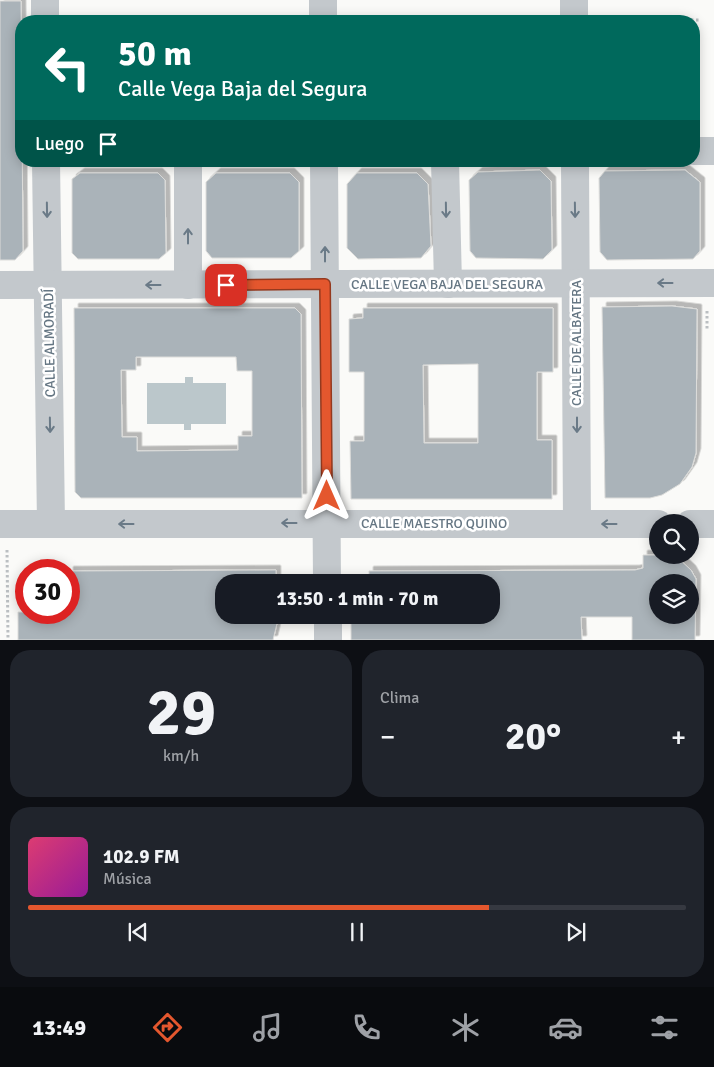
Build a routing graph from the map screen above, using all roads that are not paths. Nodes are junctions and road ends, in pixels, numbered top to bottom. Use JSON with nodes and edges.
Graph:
{"nodes":[{"id":1,"x":45,"y":0,"type":"edge"},
{"id":2,"x":323,"y":0,"type":"edge"},
{"id":3,"x":574,"y":0,"type":"edge"},
{"id":4,"x":45,"y":15,"type":"edge"},
{"id":5,"x":323,"y":15,"type":"edge"},
{"id":6,"x":583,"y":15,"type":"edge"},
{"id":7,"x":700,"y":151,"type":"edge"},
{"id":8,"x":714,"y":151,"type":"edge"},
{"id":9,"x":46,"y":167,"type":"edge"},
{"id":10,"x":188,"y":167,"type":"edge"},
{"id":11,"x":324,"y":167,"type":"edge"},
{"id":12,"x":445,"y":167,"type":"edge"},
{"id":13,"x":575,"y":167,"type":"edge"},
{"id":14,"x":714,"y":283,"type":"edge"},
{"id":15,"x":325,"y":284,"type":"junction"},
{"id":16,"x":448,"y":284,"type":"junction"},
{"id":17,"x":576,"y":284,"type":"junction"},
{"id":18,"x":0,"y":285,"type":"edge"},
{"id":19,"x":48,"y":285,"type":"junction"},
{"id":20,"x":188,"y":285,"type":"junction"},
{"id":21,"x":327,"y":523,"type":"junction"},
{"id":22,"x":52,"y":524,"type":"junction"},
{"id":23,"x":577,"y":524,"type":"junction"},
{"id":24,"x":649,"y":524,"type":"edge"},
{"id":25,"x":699,"y":524,"type":"edge"},
{"id":26,"x":714,"y":524,"type":"edge"},
{"id":27,"x":3,"y":535,"type":"edge"},
{"id":28,"x":327,"y":574,"type":"edge"},
{"id":29,"x":328,"y":624,"type":"edge"},
{"id":30,"x":328,"y":640,"type":"edge"}],
"edges":[{"from":1,"to":4,"type":"street"},
{"from":2,"to":5,"type":"street"},
{"from":3,"to":6,"type":"street"},
{"from":7,"to":8,"type":"street"},
{"from":9,"to":19,"type":"street","name":"CALLE ALMORADÍ","one_way":true},
{"from":20,"to":10,"type":"street","one_way":true},
{"from":15,"to":11,"type":"street","one_way":true},
{"from":12,"to":16,"type":"street","one_way":true},
{"from":13,"to":17,"type":"street","name":"CALLE DE ALBATERA","one_way":true},
{"from":14,"to":17,"type":"street","name":"CALLE VEGA BAJA DEL SEGURA","one_way":true},
{"from":15,"to":16,"type":"street","name":"CALLE VEGA BAJA DEL SEGURA"},
{"from":15,"to":20,"type":"street","name":"CALLE VEGA BAJA DEL SEGURA"},
{"from":15,"to":21,"type":"street"},
{"from":16,"to":17,"type":"street","name":"CALLE VEGA BAJA DEL SEGURA"},
{"from":17,"to":23,"type":"street","name":"CALLE DE ALBATERA","one_way":true},
{"from":18,"to":19,"type":"street","name":"CALLE VEGA BAJA DEL SEGURA"},
{"from":20,"to":19,"type":"street","name":"CALLE VEGA BAJA DEL SEGURA","one_way":true},
{"from":19,"to":22,"type":"street","name":"CALLE ALMORADÍ","one_way":true},
{"from":21,"to":22,"type":"street","name":"CALLE MAESTRO QUINO","one_way":true},
{"from":21,"to":23,"type":"street","name":"CALLE MAESTRO QUINO"},
{"from":21,"to":28,"type":"street"},
{"from":22,"to":27,"type":"street","name":"CALLE MAESTRO QUINO"},
{"from":24,"to":23,"type":"street","name":"CALLE MAESTRO QUINO","one_way":true},
{"from":25,"to":26,"type":"street"},
{"from":29,"to":30,"type":"street"}]}
